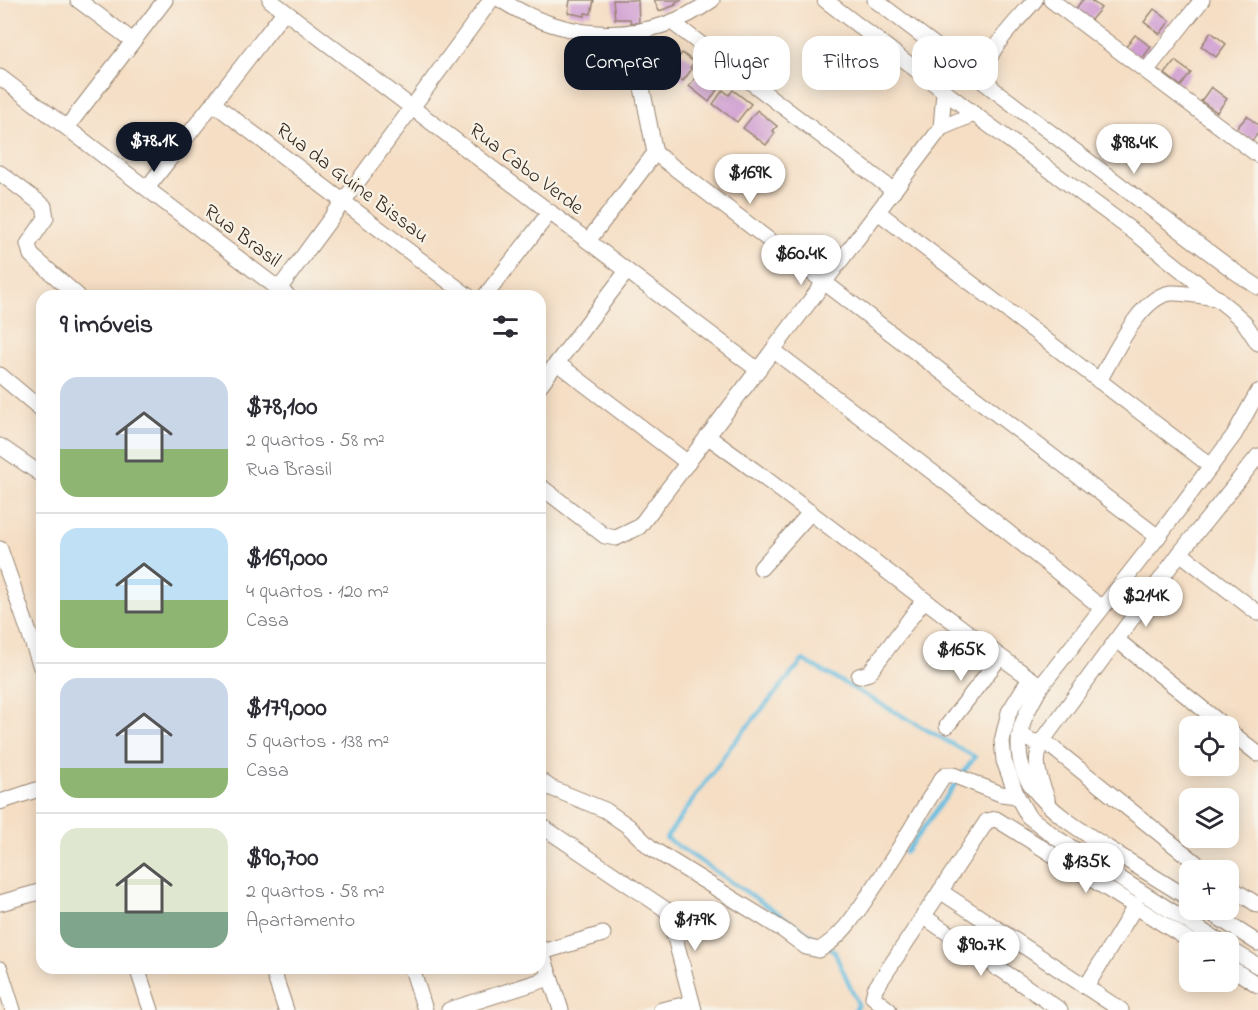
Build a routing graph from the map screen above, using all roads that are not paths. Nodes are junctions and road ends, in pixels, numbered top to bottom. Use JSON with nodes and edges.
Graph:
{"nodes":[{"id":1,"x":78,"y":0,"type":"edge"},
{"id":2,"x":165,"y":0,"type":"edge"},
{"id":3,"x":270,"y":0,"type":"edge"},
{"id":4,"x":491,"y":0,"type":"edge"},
{"id":5,"x":501,"y":0,"type":"edge"},
{"id":6,"x":712,"y":0,"type":"edge"},
{"id":7,"x":825,"y":0,"type":"edge"},
{"id":8,"x":875,"y":0,"type":"edge"},
{"id":9,"x":1035,"y":0,"type":"edge"},
{"id":10,"x":1051,"y":0,"type":"edge"},
{"id":11,"x":1202,"y":0,"type":"edge"},
{"id":12,"x":284,"y":12,"type":"junction"},
{"id":13,"x":673,"y":23,"type":"junction"},
{"id":14,"x":631,"y":32,"type":"junction"},
{"id":15,"x":922,"y":36,"type":"edge"},
{"id":16,"x":133,"y":41,"type":"junction"},
{"id":17,"x":998,"y":45,"type":"edge"},
{"id":18,"x":1146,"y":71,"type":"junction"},
{"id":19,"x":0,"y":76,"type":"edge"},
{"id":20,"x":994,"y":90,"type":"edge"},
{"id":21,"x":944,"y":91,"type":"junction"},
{"id":22,"x":213,"y":103,"type":"junction"},
{"id":23,"x":412,"y":107,"type":"junction"},
{"id":24,"x":974,"y":114,"type":"junction"},
{"id":25,"x":67,"y":127,"type":"junction"},
{"id":26,"x":941,"y":128,"type":"junction"},
{"id":27,"x":655,"y":153,"type":"junction"},
{"id":28,"x":1258,"y":155,"type":"edge"},
{"id":29,"x":0,"y":173,"type":"edge"},
{"id":30,"x":147,"y":188,"type":"junction"},
{"id":31,"x":894,"y":191,"type":"junction"},
{"id":32,"x":344,"y":201,"type":"junction"},
{"id":33,"x":550,"y":212,"type":"junction"},
{"id":34,"x":878,"y":212,"type":"junction"},
{"id":35,"x":588,"y":241,"type":"junction"},
{"id":36,"x":627,"y":271,"type":"junction"},
{"id":37,"x":824,"y":283,"type":"junction"},
{"id":38,"x":1258,"y":287,"type":"edge"},
{"id":39,"x":71,"y":290,"type":"edge"},
{"id":40,"x":281,"y":290,"type":"edge"},
{"id":41,"x":285,"y":290,"type":"edge"},
{"id":42,"x":460,"y":290,"type":"edge"},
{"id":43,"x":490,"y":290,"type":"edge"},
{"id":44,"x":1218,"y":298,"type":"junction"},
{"id":45,"x":1258,"y":343,"type":"edge"},
{"id":46,"x":774,"y":350,"type":"junction"},
{"id":47,"x":557,"y":363,"type":"junction"},
{"id":48,"x":758,"y":370,"type":"junction"},
{"id":49,"x":0,"y":375,"type":"edge"},
{"id":50,"x":546,"y":377,"type":"edge"},
{"id":51,"x":1099,"y":381,"type":"junction"},
{"id":52,"x":1258,"y":392,"type":"edge"},
{"id":53,"x":36,"y":405,"type":"edge"},
{"id":54,"x":707,"y":436,"type":"junction"},
{"id":55,"x":0,"y":446,"type":"edge"},
{"id":56,"x":1256,"y":462,"type":"edge"},
{"id":57,"x":688,"y":463,"type":"junction"},
{"id":58,"x":1211,"y":466,"type":"junction"},
{"id":59,"x":36,"y":471,"type":"edge"},
{"id":60,"x":546,"y":491,"type":"edge"},
{"id":61,"x":812,"y":512,"type":"junction"},
{"id":62,"x":1158,"y":537,"type":"junction"},
{"id":63,"x":0,"y":549,"type":"edge"},
{"id":64,"x":1180,"y":553,"type":"junction"},
{"id":65,"x":761,"y":568,"type":"dead end"},
{"id":66,"x":924,"y":600,"type":"junction"},
{"id":67,"x":1102,"y":608,"type":"junction"},
{"id":68,"x":1258,"y":613,"type":"edge"},
{"id":69,"x":1117,"y":640,"type":"junction"},
{"id":70,"x":36,"y":653,"type":"edge"},
{"id":71,"x":1000,"y":657,"type":"junction"},
{"id":72,"x":860,"y":676,"type":"dead end"},
{"id":73,"x":1035,"y":682,"type":"junction"},
{"id":74,"x":1212,"y":716,"type":"edge"},
{"id":75,"x":1022,"y":725,"type":"junction"},
{"id":76,"x":947,"y":726,"type":"dead end"},
{"id":77,"x":1239,"y":739,"type":"edge"},
{"id":78,"x":1043,"y":740,"type":"junction"},
{"id":79,"x":1258,"y":754,"type":"edge"},
{"id":80,"x":546,"y":784,"type":"edge"},
{"id":81,"x":36,"y":790,"type":"edge"},
{"id":82,"x":1017,"y":796,"type":"junction"},
{"id":83,"x":0,"y":802,"type":"edge"},
{"id":84,"x":1051,"y":806,"type":"junction"},
{"id":85,"x":546,"y":829,"type":"edge"},
{"id":86,"x":1193,"y":860,"type":"edge"},
{"id":87,"x":1239,"y":890,"type":"edge"},
{"id":88,"x":940,"y":891,"type":"junction"},
{"id":89,"x":1179,"y":892,"type":"edge"},
{"id":90,"x":36,"y":893,"type":"edge"},
{"id":91,"x":1255,"y":897,"type":"edge"},
{"id":92,"x":0,"y":903,"type":"edge"},
{"id":93,"x":1136,"y":905,"type":"junction"},
{"id":94,"x":922,"y":916,"type":"junction"},
{"id":95,"x":1222,"y":920,"type":"edge"},
{"id":96,"x":1204,"y":932,"type":"edge"},
{"id":97,"x":1179,"y":933,"type":"edge"},
{"id":98,"x":603,"y":934,"type":"dead end"},
{"id":99,"x":1014,"y":941,"type":"junction"},
{"id":100,"x":1258,"y":943,"type":"edge"},
{"id":101,"x":546,"y":949,"type":"edge"},
{"id":102,"x":1239,"y":955,"type":"edge"},
{"id":103,"x":546,"y":966,"type":"edge"},
{"id":104,"x":1258,"y":966,"type":"edge"},
{"id":105,"x":996,"y":968,"type":"junction"},
{"id":106,"x":0,"y":969,"type":"edge"},
{"id":107,"x":1239,"y":973,"type":"edge"},
{"id":108,"x":139,"y":974,"type":"edge"},
{"id":109,"x":274,"y":974,"type":"edge"},
{"id":110,"x":414,"y":974,"type":"edge"},
{"id":111,"x":550,"y":978,"type":"junction"},
{"id":112,"x":1258,"y":985,"type":"edge"},
{"id":113,"x":1086,"y":987,"type":"junction"},
{"id":114,"x":693,"y":1007,"type":"edge"},
{"id":115,"x":13,"y":1010,"type":"edge"},
{"id":116,"x":151,"y":1010,"type":"edge"},
{"id":117,"x":286,"y":1010,"type":"edge"},
{"id":118,"x":425,"y":1010,"type":"edge"},
{"id":119,"x":449,"y":1010,"type":"edge"},
{"id":120,"x":561,"y":1010,"type":"edge"},
{"id":121,"x":662,"y":1010,"type":"edge"},
{"id":122,"x":889,"y":1010,"type":"edge"},
{"id":123,"x":1060,"y":1010,"type":"edge"},
{"id":124,"x":1121,"y":1010,"type":"edge"}],
"edges":[{"from":1,"to":16,"type":"street"},
{"from":2,"to":16,"type":"street"},
{"from":3,"to":12,"type":"street","name":"Rua Cabo Verde"},
{"from":4,"to":23,"type":"street"},
{"from":5,"to":14,"type":"street"},
{"from":6,"to":13,"type":"street"},
{"from":7,"to":21,"type":"street"},
{"from":8,"to":15,"type":"street"},
{"from":9,"to":17,"type":"street"},
{"from":10,"to":18,"type":"street"},
{"from":11,"to":18,"type":"street"},
{"from":12,"to":22,"type":"street"},
{"from":12,"to":23,"type":"street","name":"Rua Cabo Verde"},
{"from":13,"to":14,"type":"street"},
{"from":13,"to":31,"type":"street"},
{"from":14,"to":27,"type":"street"},
{"from":16,"to":25,"type":"street"},
{"from":18,"to":28,"type":"street"},
{"from":19,"to":25,"type":"street","name":"Rua Brasil"},
{"from":20,"to":38,"type":"street"},
{"from":21,"to":24,"type":"street"},
{"from":21,"to":26,"type":"street"},
{"from":22,"to":30,"type":"street"},
{"from":22,"to":32,"type":"street","name":"Rua da Guine Bissau"},
{"from":23,"to":32,"type":"street"},
{"from":23,"to":33,"type":"street","name":"Rua Cabo Verde"},
{"from":24,"to":26,"type":"street"},
{"from":24,"to":44,"type":"street"},
{"from":25,"to":30,"type":"street","name":"Rua Brasil"},
{"from":26,"to":31,"type":"street"},
{"from":27,"to":35,"type":"street"},
{"from":27,"to":37,"type":"street"},
{"from":29,"to":39,"type":"street"},
{"from":30,"to":40,"type":"street","name":"Rua Brasil"},
{"from":31,"to":34,"type":"street"},
{"from":32,"to":41,"type":"street"},
{"from":32,"to":42,"type":"street","name":"Rua da Guine Bissau"},
{"from":33,"to":35,"type":"street","name":"Rua Cabo Verde"},
{"from":33,"to":43,"type":"street"},
{"from":34,"to":37,"type":"street"},
{"from":34,"to":51,"type":"street"},
{"from":35,"to":36,"type":"street","name":"Rua Cabo Verde"},
{"from":36,"to":47,"type":"street"},
{"from":36,"to":48,"type":"street","name":"Rua Cabo Verde"},
{"from":37,"to":46,"type":"street"},
{"from":37,"to":62,"type":"street"},
{"from":44,"to":45,"type":"street"},
{"from":44,"to":51,"type":"street"},
{"from":46,"to":48,"type":"street"},
{"from":46,"to":67,"type":"street"},
{"from":47,"to":50,"type":"street"},
{"from":47,"to":57,"type":"street"},
{"from":48,"to":54,"type":"street"},
{"from":49,"to":53,"type":"street"},
{"from":51,"to":58,"type":"street"},
{"from":52,"to":58,"type":"street"},
{"from":54,"to":57,"type":"street"},
{"from":54,"to":61,"type":"street"},
{"from":55,"to":59,"type":"street"},
{"from":56,"to":64,"type":"street"},
{"from":57,"to":60,"type":"street"},
{"from":58,"to":62,"type":"street"},
{"from":61,"to":65,"type":"street"},
{"from":61,"to":66,"type":"street"},
{"from":62,"to":67,"type":"street"},
{"from":63,"to":70,"type":"street"},
{"from":64,"to":68,"type":"street"},
{"from":64,"to":69,"type":"street"},
{"from":66,"to":71,"type":"street"},
{"from":66,"to":72,"type":"street"},
{"from":67,"to":73,"type":"street"},
{"from":69,"to":74,"type":"street"},
{"from":69,"to":78,"type":"street"},
{"from":71,"to":73,"type":"street"},
{"from":71,"to":76,"type":"street"},
{"from":73,"to":75,"type":"street"},
{"from":73,"to":82,"type":"street"},
{"from":75,"to":78,"type":"street"},
{"from":75,"to":84,"type":"street"},
{"from":77,"to":79,"type":"street"},
{"from":78,"to":84,"type":"street"},
{"from":78,"to":86,"type":"street"},
{"from":80,"to":82,"type":"street"},
{"from":81,"to":83,"type":"street"},
{"from":82,"to":96,"type":"street"},
{"from":84,"to":89,"type":"street"},
{"from":85,"to":114,"type":"street"},
{"from":87,"to":91,"type":"street"},
{"from":88,"to":93,"type":"street"},
{"from":88,"to":94,"type":"street"},
{"from":88,"to":99,"type":"street"},
{"from":90,"to":92,"type":"street"},
{"from":93,"to":97,"type":"street"},
{"from":93,"to":113,"type":"street"},
{"from":94,"to":105,"type":"street"},
{"from":94,"to":122,"type":"street"},
{"from":95,"to":100,"type":"street"},
{"from":98,"to":101,"type":"street"},
{"from":99,"to":105,"type":"street"},
{"from":99,"to":113,"type":"street"},
{"from":102,"to":104,"type":"street"},
{"from":103,"to":111,"type":"street"},
{"from":105,"to":123,"type":"street"},
{"from":106,"to":115,"type":"street"},
{"from":107,"to":112,"type":"street"},
{"from":108,"to":116,"type":"street"},
{"from":109,"to":117,"type":"street"},
{"from":110,"to":118,"type":"street"},
{"from":111,"to":119,"type":"street"},
{"from":111,"to":120,"type":"street"},
{"from":113,"to":124,"type":"street"},
{"from":114,"to":121,"type":"street"}]}
